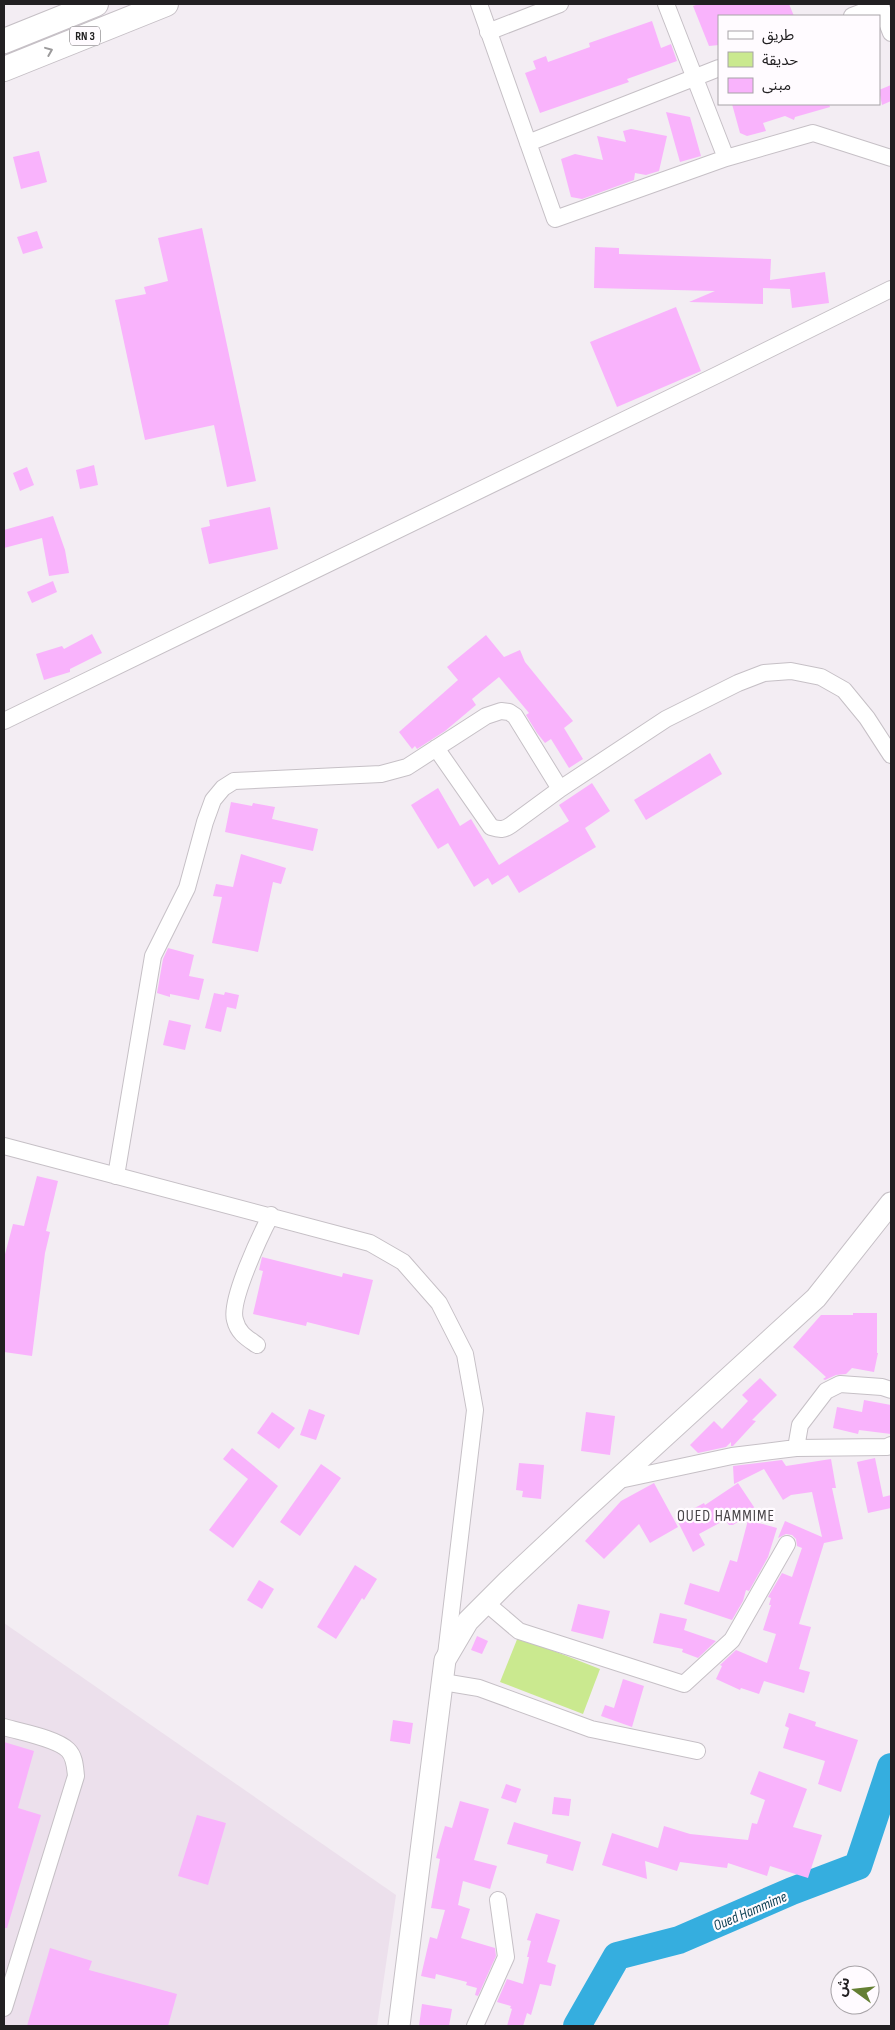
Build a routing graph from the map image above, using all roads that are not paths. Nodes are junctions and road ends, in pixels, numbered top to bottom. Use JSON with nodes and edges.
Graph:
{"nodes":[{"id":1,"x":96,"y":4,"type":"edge"},
{"id":2,"x":166,"y":4,"type":"edge"},
{"id":3,"x":479,"y":4,"type":"edge"},
{"id":4,"x":560,"y":4,"type":"edge"},
{"id":5,"x":666,"y":4,"type":"edge"},
{"id":6,"x":880,"y":4,"type":"edge"},
{"id":7,"x":854,"y":15,"type":"edge"},
{"id":8,"x":488,"y":32,"type":"junction"},
{"id":9,"x":891,"y":33,"type":"edge"},
{"id":10,"x":4,"y":41,"type":"edge"},
{"id":11,"x":718,"y":68,"type":"edge"},
{"id":12,"x":4,"y":69,"type":"edge"},
{"id":13,"x":694,"y":78,"type":"junction"},
{"id":14,"x":528,"y":143,"type":"junction"},
{"id":15,"x":726,"y":158,"type":"junction"},
{"id":16,"x":891,"y":158,"type":"edge"},
{"id":17,"x":891,"y":288,"type":"edge"},
{"id":18,"x":4,"y":722,"type":"edge"},
{"id":19,"x":436,"y":748,"type":"junction"},
{"id":20,"x":891,"y":755,"type":"edge"},
{"id":21,"x":560,"y":789,"type":"junction"},
{"id":22,"x":4,"y":1146,"type":"edge"},
{"id":23,"x":116,"y":1176,"type":"junction"},
{"id":24,"x":891,"y":1203,"type":"edge"},
{"id":25,"x":272,"y":1215,"type":"junction"},
{"id":26,"x":257,"y":1345,"type":"dead end"},
{"id":27,"x":891,"y":1390,"type":"edge"},
{"id":28,"x":891,"y":1445,"type":"edge"},
{"id":29,"x":796,"y":1448,"type":"junction"},
{"id":30,"x":615,"y":1481,"type":"junction"},
{"id":31,"x":787,"y":1544,"type":"dead end"},
{"id":32,"x":486,"y":1603,"type":"junction"},
{"id":33,"x":445,"y":1660,"type":"junction"},
{"id":34,"x":443,"y":1682,"type":"junction"},
{"id":35,"x":4,"y":1727,"type":"edge"},
{"id":36,"x":697,"y":1751,"type":"dead end"},
{"id":37,"x":498,"y":1900,"type":"dead end"},
{"id":38,"x":4,"y":2008,"type":"edge"},
{"id":39,"x":398,"y":2026,"type":"edge"},
{"id":40,"x":475,"y":2026,"type":"edge"}],
"edges":[{"from":1,"to":10,"type":"highway","number":"RN 3"},
{"from":12,"to":2,"type":"highway","number":"RN 3","one_way":true},
{"from":3,"to":8,"type":"street"},
{"from":4,"to":8,"type":"street"},
{"from":5,"to":13,"type":"street"},
{"from":6,"to":7,"type":"street"},
{"from":6,"to":9,"type":"street"},
{"from":8,"to":14,"type":"street"},
{"from":11,"to":13,"type":"street"},
{"from":13,"to":14,"type":"street"},
{"from":13,"to":15,"type":"street"},
{"from":14,"to":15,"type":"street"},
{"from":15,"to":16,"type":"street"},
{"from":17,"to":18,"type":"street"},
{"from":19,"to":21,"type":"street"},
{"from":19,"to":21,"type":"street"},
{"from":19,"to":23,"type":"street"},
{"from":20,"to":21,"type":"street"},
{"from":22,"to":23,"type":"street"},
{"from":23,"to":25,"type":"street"},
{"from":24,"to":30,"type":"main road"},
{"from":25,"to":26,"type":"street"},
{"from":25,"to":33,"type":"street"},
{"from":27,"to":29,"type":"street"},
{"from":28,"to":29,"type":"street"},
{"from":29,"to":30,"type":"street"},
{"from":30,"to":32,"type":"main road"},
{"from":31,"to":32,"type":"street"},
{"from":32,"to":33,"type":"main road"},
{"from":33,"to":34,"type":"main road"},
{"from":34,"to":36,"type":"street"},
{"from":34,"to":39,"type":"main road"},
{"from":35,"to":38,"type":"street"},
{"from":37,"to":40,"type":"street"}]}
